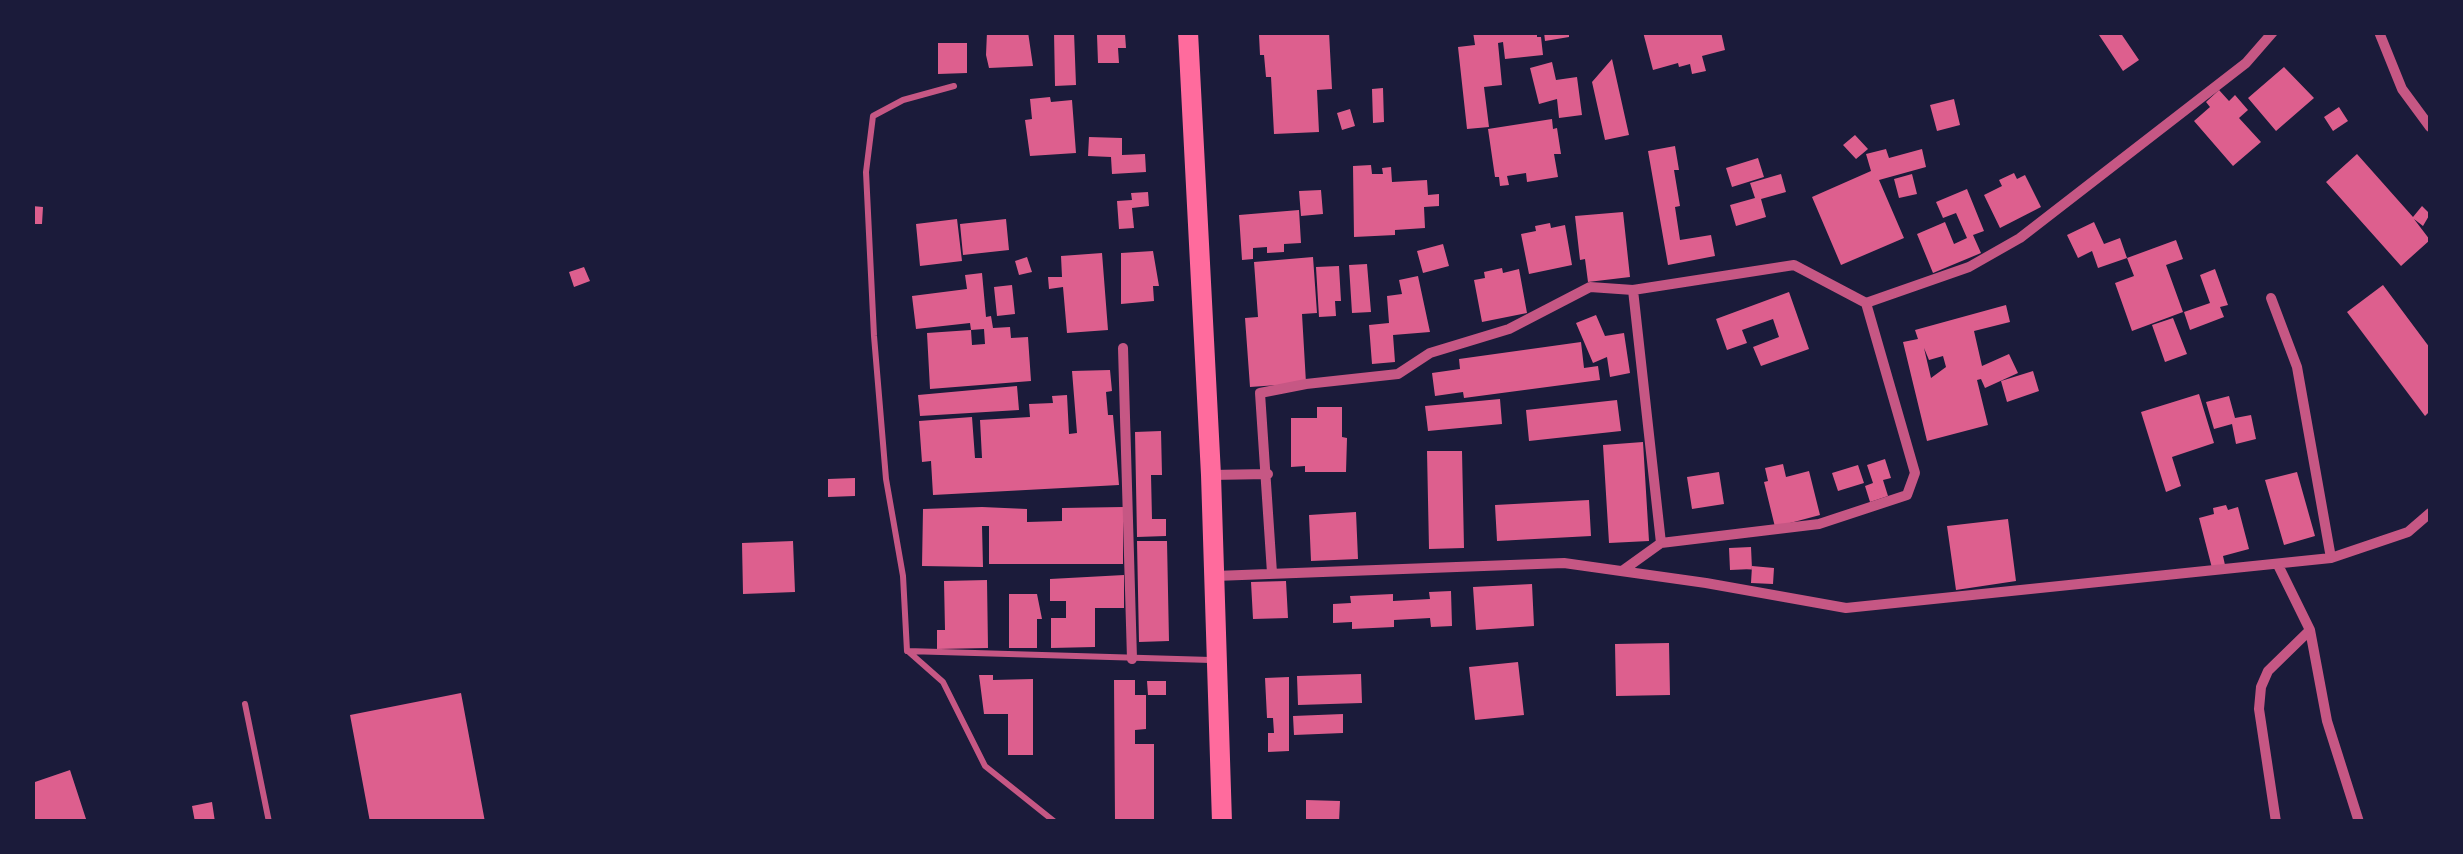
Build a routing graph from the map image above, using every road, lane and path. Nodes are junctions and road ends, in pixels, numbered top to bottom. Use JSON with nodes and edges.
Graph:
{"nodes":[{"id":1,"x":1188,"y":32,"type":"edge"},
{"id":2,"x":2273,"y":32,"type":"edge"},
{"id":3,"x":2379,"y":32,"type":"edge"},
{"id":4,"x":954,"y":86,"type":"dead end"},
{"id":5,"x":2430,"y":126,"type":"edge"},
{"id":6,"x":1633,"y":290,"type":"junction"},
{"id":7,"x":2271,"y":298,"type":"dead end"},
{"id":8,"x":1866,"y":303,"type":"junction"},
{"id":9,"x":1123,"y":348,"type":"dead end"},
{"id":10,"x":1268,"y":474,"type":"junction"},
{"id":11,"x":1211,"y":475,"type":"junction"},
{"id":12,"x":2430,"y":513,"type":"edge"},
{"id":13,"x":1661,"y":543,"type":"junction"},
{"id":14,"x":2331,"y":558,"type":"junction"},
{"id":15,"x":2278,"y":564,"type":"junction"},
{"id":16,"x":1622,"y":571,"type":"junction"},
{"id":17,"x":1272,"y":573,"type":"junction"},
{"id":18,"x":1215,"y":576,"type":"junction"},
{"id":19,"x":2310,"y":630,"type":"junction"},
{"id":20,"x":907,"y":651,"type":"junction"},
{"id":21,"x":1132,"y":659,"type":"junction"},
{"id":22,"x":1215,"y":660,"type":"junction"},
{"id":23,"x":245,"y":704,"type":"dead end"},
{"id":24,"x":269,"y":822,"type":"edge"},
{"id":25,"x":1055,"y":822,"type":"edge"},
{"id":26,"x":1222,"y":822,"type":"edge"},
{"id":27,"x":2276,"y":822,"type":"edge"},
{"id":28,"x":2360,"y":822,"type":"edge"}],
"edges":[{"from":1,"to":11,"type":"main road"},
{"from":2,"to":8,"type":"street"},
{"from":3,"to":5,"type":"street"},
{"from":4,"to":20,"type":"lane"},
{"from":6,"to":8,"type":"street"},
{"from":6,"to":10,"type":"street"},
{"from":6,"to":13,"type":"street"},
{"from":7,"to":14,"type":"street"},
{"from":8,"to":13,"type":"street"},
{"from":9,"to":21,"type":"street"},
{"from":10,"to":11,"type":"street"},
{"from":10,"to":17,"type":"street"},
{"from":11,"to":18,"type":"main road"},
{"from":12,"to":14,"type":"street"},
{"from":13,"to":16,"type":"street"},
{"from":14,"to":15,"type":"street"},
{"from":15,"to":16,"type":"street"},
{"from":15,"to":19,"type":"street"},
{"from":16,"to":17,"type":"street"},
{"from":17,"to":18,"type":"street"},
{"from":18,"to":22,"type":"main road"},
{"from":19,"to":27,"type":"street"},
{"from":19,"to":28,"type":"street"},
{"from":20,"to":21,"type":"lane"},
{"from":20,"to":25,"type":"lane"},
{"from":21,"to":22,"type":"lane"},
{"from":22,"to":26,"type":"main road"},
{"from":23,"to":24,"type":"lane"}]}
